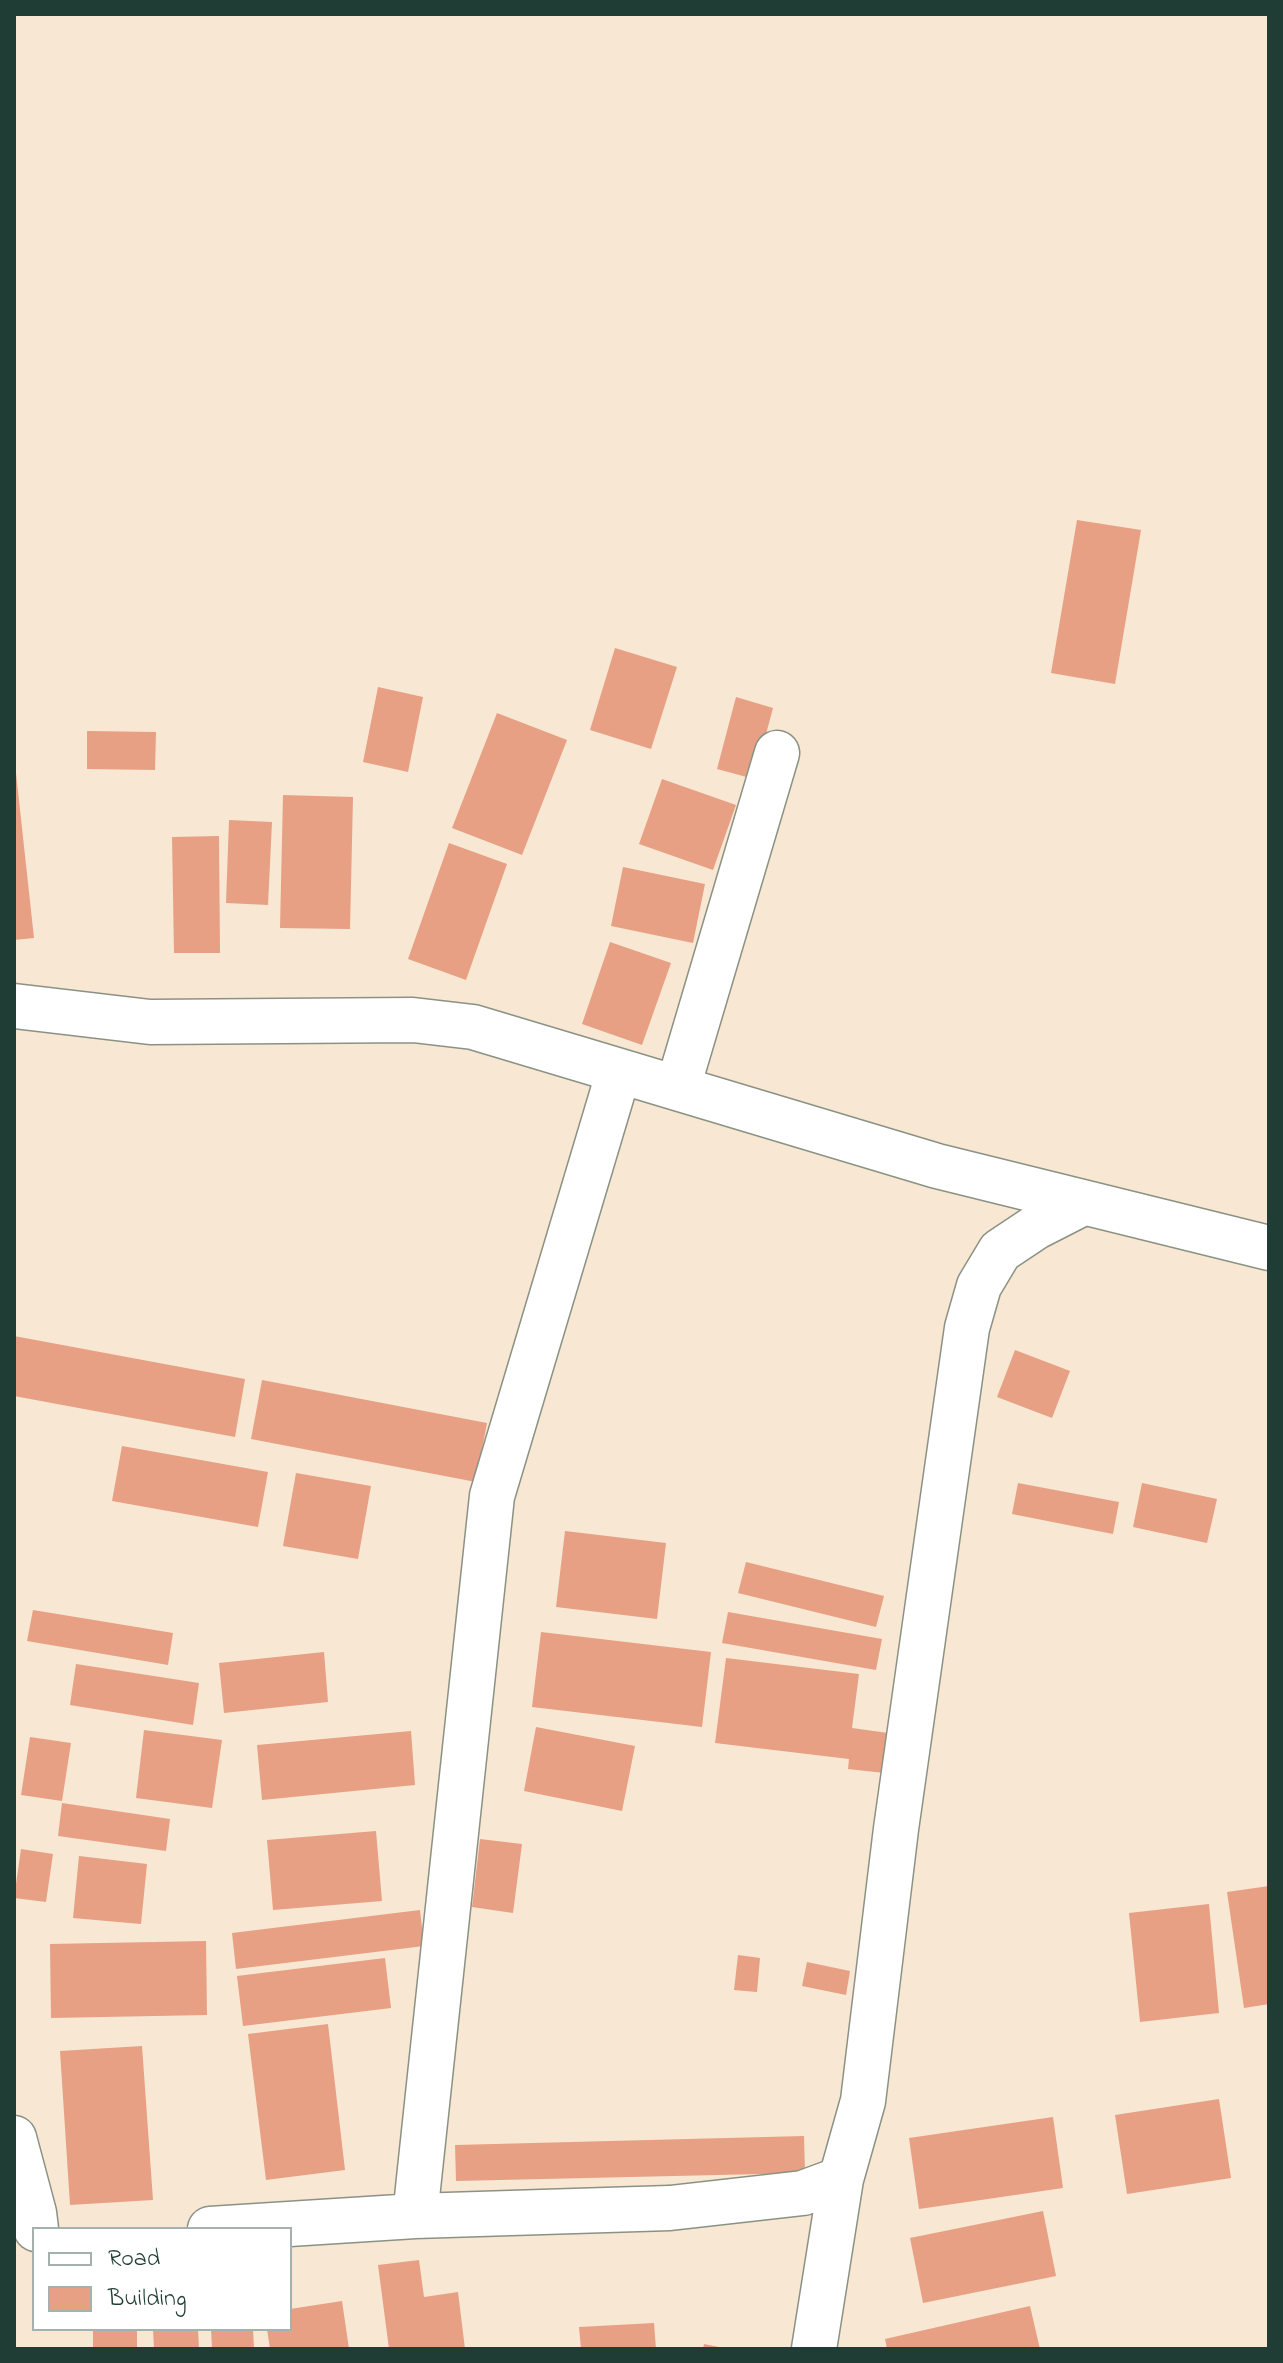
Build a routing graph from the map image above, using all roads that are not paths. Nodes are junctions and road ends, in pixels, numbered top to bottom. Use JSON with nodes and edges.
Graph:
{"nodes":[{"id":1,"x":777,"y":753,"type":"dead end"},
{"id":2,"x":14,"y":1006,"type":"edge"},
{"id":3,"x":619,"y":1071,"type":"junction"},
{"id":4,"x":678,"y":1087,"type":"junction"},
{"id":5,"x":1081,"y":1204,"type":"junction"},
{"id":6,"x":1269,"y":1248,"type":"edge"},
{"id":7,"x":14,"y":2138,"type":"edge"},
{"id":8,"x":841,"y":2179,"type":"junction"},
{"id":9,"x":415,"y":2216,"type":"junction"},
{"id":10,"x":36,"y":2227,"type":"edge"},
{"id":11,"x":242,"y":2227,"type":"edge"},
{"id":12,"x":814,"y":2349,"type":"edge"}],
"edges":[{"from":1,"to":4,"type":"street"},
{"from":2,"to":3,"type":"street"},
{"from":3,"to":4,"type":"street"},
{"from":3,"to":9,"type":"street"},
{"from":4,"to":5,"type":"street"},
{"from":5,"to":6,"type":"street"},
{"from":5,"to":8,"type":"street"},
{"from":7,"to":10,"type":"street"},
{"from":8,"to":9,"type":"street"},
{"from":8,"to":12,"type":"street"},
{"from":9,"to":11,"type":"street"}]}
